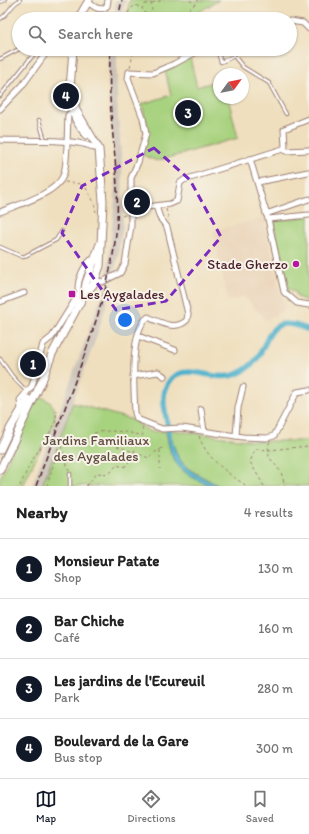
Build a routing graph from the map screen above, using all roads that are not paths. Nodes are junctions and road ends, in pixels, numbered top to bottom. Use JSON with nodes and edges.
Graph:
{"nodes":[{"id":1,"x":4,"y":0,"type":"edge"},
{"id":2,"x":20,"y":0,"type":"edge"},
{"id":3,"x":108,"y":0,"type":"edge"},
{"id":4,"x":89,"y":1,"type":"edge"},
{"id":5,"x":0,"y":2,"type":"edge"},
{"id":6,"x":82,"y":12,"type":"edge"},
{"id":7,"x":0,"y":19,"type":"edge"},
{"id":8,"x":297,"y":22,"type":"edge"},
{"id":9,"x":309,"y":29,"type":"edge"},
{"id":10,"x":12,"y":53,"type":"edge"},
{"id":11,"x":32,"y":56,"type":"edge"},
{"id":12,"x":44,"y":56,"type":"edge"},
{"id":13,"x":72,"y":56,"type":"edge"},
{"id":14,"x":189,"y":56,"type":"edge"},
{"id":15,"x":220,"y":56,"type":"edge"},
{"id":16,"x":234,"y":56,"type":"edge"},
{"id":17,"x":234,"y":56,"type":"edge"},
{"id":18,"x":0,"y":59,"type":"edge"},
{"id":19,"x":0,"y":96,"type":"edge"},
{"id":20,"x":0,"y":109,"type":"edge"},
{"id":21,"x":76,"y":114,"type":"junction"},
{"id":22,"x":286,"y":114,"type":"dead end"},
{"id":23,"x":309,"y":119,"type":"edge"},
{"id":24,"x":39,"y":120,"type":"dead end"},
{"id":25,"x":83,"y":123,"type":"junction"},
{"id":26,"x":86,"y":136,"type":"junction"},
{"id":27,"x":0,"y":140,"type":"edge"},
{"id":28,"x":46,"y":142,"type":"junction"},
{"id":29,"x":66,"y":142,"type":"junction"},
{"id":30,"x":74,"y":143,"type":"junction"},
{"id":31,"x":94,"y":148,"type":"junction"},
{"id":32,"x":283,"y":149,"type":"junction"},
{"id":33,"x":309,"y":150,"type":"edge"},
{"id":34,"x":250,"y":159,"type":"junction"},
{"id":35,"x":101,"y":168,"type":"junction"},
{"id":36,"x":308,"y":172,"type":"dead end"},
{"id":37,"x":258,"y":182,"type":"junction"},
{"id":38,"x":309,"y":199,"type":"edge"},
{"id":39,"x":156,"y":206,"type":"junction"},
{"id":40,"x":132,"y":209,"type":"junction"},
{"id":41,"x":0,"y":212,"type":"edge"},
{"id":42,"x":309,"y":215,"type":"edge"},
{"id":43,"x":267,"y":217,"type":"junction"},
{"id":44,"x":62,"y":231,"type":"dead end"},
{"id":45,"x":102,"y":238,"type":"junction"},
{"id":46,"x":0,"y":247,"type":"edge"},
{"id":47,"x":94,"y":260,"type":"junction"},
{"id":48,"x":96,"y":281,"type":"junction"},
{"id":49,"x":86,"y":283,"type":"junction"},
{"id":50,"x":24,"y":293,"type":"dead end"},
{"id":51,"x":82,"y":294,"type":"junction"},
{"id":52,"x":0,"y":302,"type":"edge"},
{"id":53,"x":309,"y":305,"type":"edge"},
{"id":54,"x":138,"y":336,"type":"junction"},
{"id":55,"x":175,"y":350,"type":"dead end"},
{"id":56,"x":0,"y":359,"type":"edge"},
{"id":57,"x":133,"y":376,"type":"junction"},
{"id":58,"x":164,"y":376,"type":"dead end"},
{"id":59,"x":243,"y":387,"type":"dead end"},
{"id":60,"x":309,"y":390,"type":"edge"},
{"id":61,"x":30,"y":395,"type":"junction"},
{"id":62,"x":202,"y":409,"type":"dead end"},
{"id":63,"x":204,"y":431,"type":"junction"},
{"id":64,"x":236,"y":436,"type":"junction"},
{"id":65,"x":0,"y":450,"type":"edge"},
{"id":66,"x":0,"y":468,"type":"edge"},
{"id":67,"x":70,"y":474,"type":"road end"},
{"id":68,"x":70,"y":486,"type":"edge"}],
"edges":[{"from":1,"to":5,"type":"lane"},
{"from":2,"to":7,"type":"lane"},
{"from":3,"to":4,"type":"street"},
{"from":4,"to":6,"type":"main road"},
{"from":8,"to":9,"type":"street"},
{"from":10,"to":18,"type":"lane"},
{"from":11,"to":19,"type":"lane"},
{"from":12,"to":20,"type":"street"},
{"from":13,"to":21,"type":"main road"},
{"from":14,"to":40,"type":"street"},
{"from":15,"to":16,"type":"lane"},
{"from":17,"to":22,"type":"lane"},
{"from":21,"to":25,"type":"main road"},
{"from":21,"to":26,"type":"main road"},
{"from":21,"to":29,"type":"street"},
{"from":23,"to":32,"type":"street"},
{"from":24,"to":28,"type":"lane"},
{"from":25,"to":26,"type":"street"},
{"from":25,"to":35,"type":"main road"},
{"from":26,"to":30,"type":"street"},
{"from":26,"to":31,"type":"main road"},
{"from":27,"to":28,"type":"street"},
{"from":28,"to":29,"type":"street"},
{"from":29,"to":30,"type":"street"},
{"from":29,"to":41,"type":"street"},
{"from":30,"to":31,"type":"street"},
{"from":31,"to":35,"type":"main road"},
{"from":32,"to":33,"type":"street"},
{"from":32,"to":34,"type":"street"},
{"from":34,"to":37,"type":"street"},
{"from":34,"to":39,"type":"street"},
{"from":35,"to":45,"type":"main road"},
{"from":36,"to":37,"type":"street"},
{"from":37,"to":43,"type":"street"},
{"from":38,"to":43,"type":"street"},
{"from":39,"to":40,"type":"street"},
{"from":39,"to":54,"type":"street"},
{"from":40,"to":48,"type":"street"},
{"from":42,"to":43,"type":"street"},
{"from":43,"to":53,"type":"street"},
{"from":44,"to":46,"type":"lane"},
{"from":45,"to":47,"type":"main road"},
{"from":45,"to":48,"type":"main road"},
{"from":47,"to":48,"type":"street"},
{"from":47,"to":49,"type":"main road"},
{"from":47,"to":51,"type":"street"},
{"from":48,"to":49,"type":"street"},
{"from":48,"to":51,"type":"main road"},
{"from":49,"to":51,"type":"main road"},
{"from":50,"to":52,"type":"street"},
{"from":51,"to":61,"type":"main road"},
{"from":51,"to":61,"type":"street"},
{"from":54,"to":55,"type":"street"},
{"from":54,"to":57,"type":"street"},
{"from":56,"to":61,"type":"lane"},
{"from":57,"to":58,"type":"street"},
{"from":57,"to":63,"type":"street"},
{"from":59,"to":64,"type":"street"},
{"from":60,"to":64,"type":"street"},
{"from":61,"to":65,"type":"main road"},
{"from":61,"to":66,"type":"main road"},
{"from":62,"to":63,"type":"street"},
{"from":63,"to":64,"type":"street"},
{"from":67,"to":68,"type":"lane"}]}
